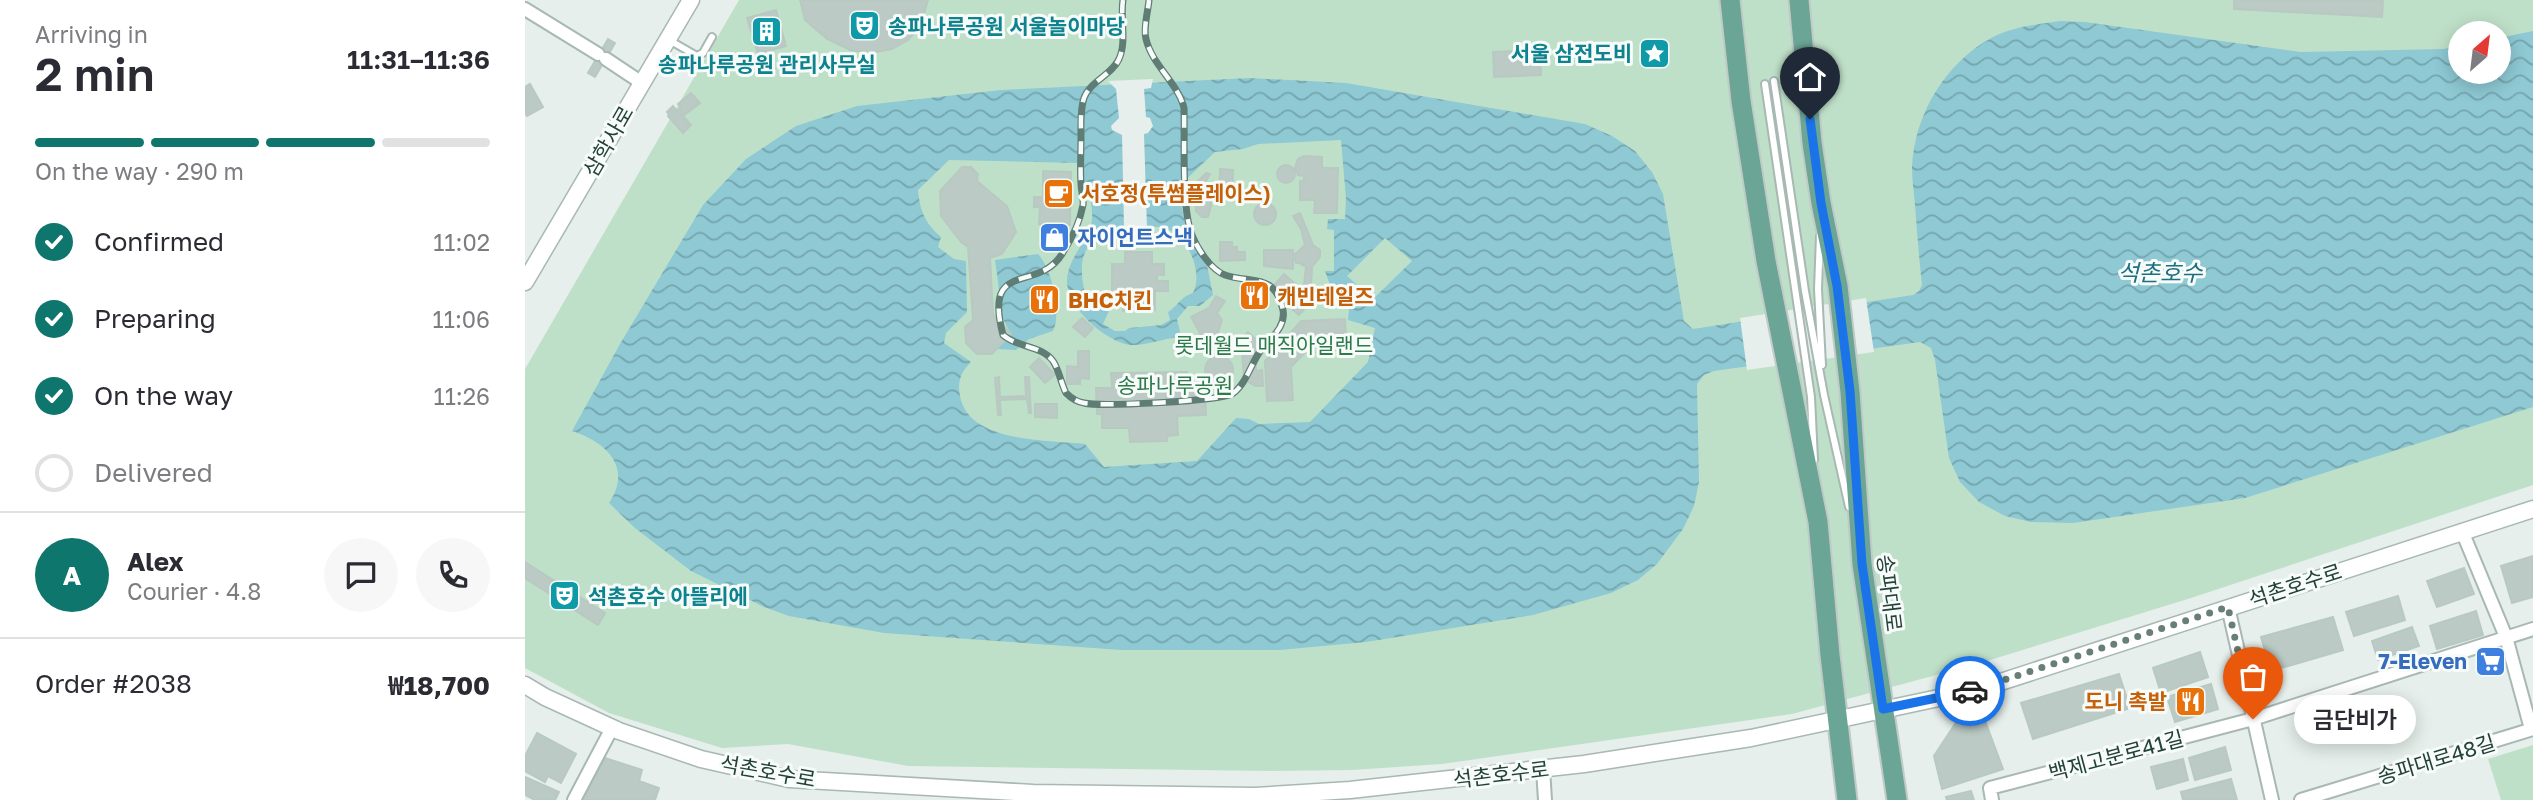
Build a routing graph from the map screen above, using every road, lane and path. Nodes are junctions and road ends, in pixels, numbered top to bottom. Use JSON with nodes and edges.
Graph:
{"nodes":[{"id":1,"x":691,"y":0,"type":"edge"},
{"id":2,"x":1730,"y":0,"type":"edge"},
{"id":3,"x":1799,"y":0,"type":"edge"},
{"id":4,"x":525,"y":9,"type":"edge"},
{"id":5,"x":712,"y":37,"type":"dead end"},
{"id":6,"x":668,"y":40,"type":"junction"},
{"id":7,"x":1774,"y":81,"type":"dead end"},
{"id":8,"x":642,"y":83,"type":"junction"},
{"id":9,"x":1765,"y":84,"type":"dead end"},
{"id":10,"x":1821,"y":203,"type":"junction"},
{"id":11,"x":525,"y":282,"type":"edge"},
{"id":12,"x":1824,"y":395,"type":"junction"},
{"id":13,"x":1802,"y":398,"type":"junction"},
{"id":14,"x":2533,"y":509,"type":"edge"},
{"id":15,"x":2462,"y":531,"type":"junction"},
{"id":16,"x":1862,"y":564,"type":"junction"},
{"id":17,"x":2228,"y":607,"type":"junction"},
{"id":18,"x":2533,"y":629,"type":"edge"},
{"id":19,"x":2506,"y":637,"type":"junction"},
{"id":20,"x":525,"y":685,"type":"edge"},
{"id":21,"x":1883,"y":709,"type":"junction"},
{"id":22,"x":2253,"y":719,"type":"junction"},
{"id":23,"x":1837,"y":720,"type":"junction"},
{"id":24,"x":612,"y":728,"type":"junction"},
{"id":25,"x":2532,"y":729,"type":"edge"},
{"id":26,"x":1543,"y":769,"type":"junction"},
{"id":27,"x":1033,"y":797,"type":"edge"},
{"id":28,"x":1254,"y":798,"type":"edge"},
{"id":29,"x":574,"y":800,"type":"edge"},
{"id":30,"x":1545,"y":800,"type":"edge"},
{"id":31,"x":1847,"y":800,"type":"edge"},
{"id":32,"x":1897,"y":800,"type":"edge"},
{"id":33,"x":1992,"y":800,"type":"edge"},
{"id":34,"x":2272,"y":800,"type":"edge"},
{"id":35,"x":2301,"y":800,"type":"edge"}],
"edges":[{"from":1,"to":6,"type":"street","name":"삼학사로"},
{"from":2,"to":13,"type":"main road"},
{"from":3,"to":10,"type":"main road"},
{"from":4,"to":8,"type":"street"},
{"from":5,"to":6,"type":"lane"},
{"from":6,"to":8,"type":"street","name":"삼학사로"},
{"from":7,"to":12,"type":"lane"},
{"from":8,"to":11,"type":"street","name":"삼학사로"},
{"from":9,"to":13,"type":"lane"},
{"from":10,"to":12,"type":"lane"},
{"from":10,"to":16,"type":"main road","name":"송파대로"},
{"from":12,"to":16,"type":"lane"},
{"from":13,"to":23,"type":"main road"},
{"from":14,"to":15,"type":"street","name":"석촌호수로"},
{"from":15,"to":17,"type":"street","name":"석촌호수로"},
{"from":15,"to":19,"type":"street"},
{"from":16,"to":21,"type":"main road","name":"송파대로"},
{"from":17,"to":21,"type":"street","name":"석촌호수로"},
{"from":17,"to":22,"type":"street"},
{"from":18,"to":19,"type":"street","name":"백제고분로41길"},
{"from":19,"to":22,"type":"street","name":"백제고분로41길"},
{"from":19,"to":25,"type":"street","name":"송파대로48길"},
{"from":20,"to":24,"type":"street","name":"석촌호수로"},
{"from":21,"to":23,"type":"street","name":"석촌호수로"},
{"from":21,"to":32,"type":"main road","name":"송파대로"},
{"from":22,"to":33,"type":"street","name":"백제고분로41길"},
{"from":22,"to":34,"type":"street"},
{"from":23,"to":26,"type":"street","name":"석촌호수로"},
{"from":23,"to":31,"type":"main road"},
{"from":24,"to":27,"type":"street","name":"석촌호수로"},
{"from":24,"to":29,"type":"street"},
{"from":25,"to":35,"type":"street","name":"송파대로48길"},
{"from":26,"to":28,"type":"street","name":"석촌호수로"},
{"from":26,"to":30,"type":"street"},
{"from":27,"to":28,"type":"street","name":"석촌호수로"}]}
